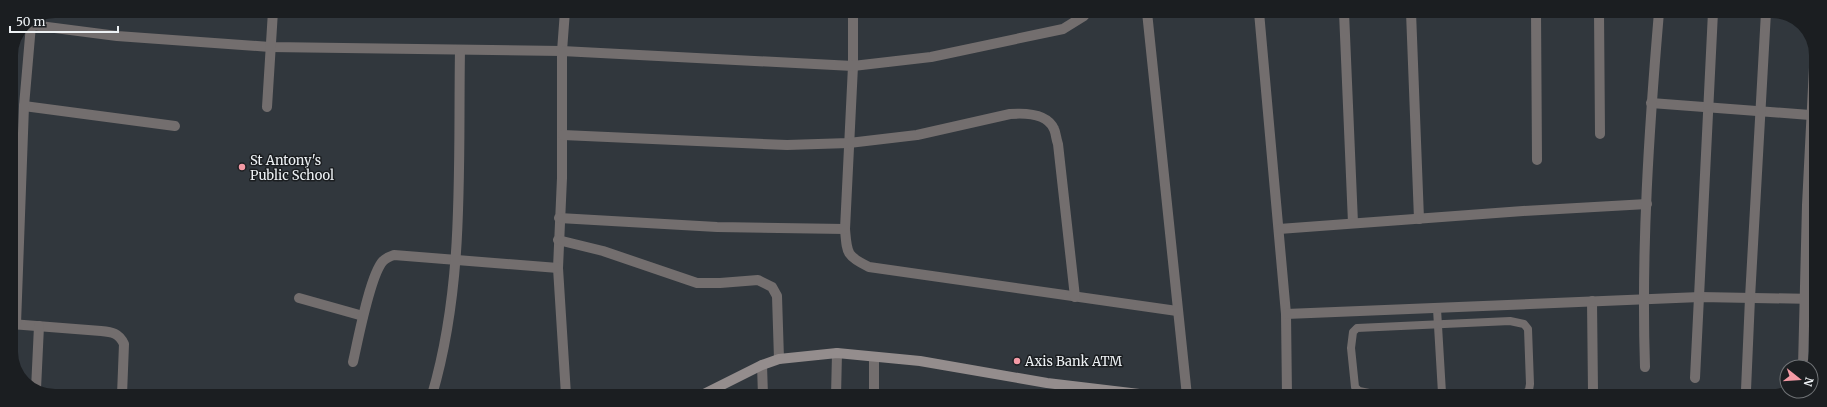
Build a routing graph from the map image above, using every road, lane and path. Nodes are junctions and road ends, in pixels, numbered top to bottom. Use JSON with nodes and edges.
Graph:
{"nodes":[{"id":1,"x":272,"y":18,"type":"edge"},
{"id":2,"x":564,"y":18,"type":"edge"},
{"id":3,"x":853,"y":18,"type":"edge"},
{"id":4,"x":1081,"y":18,"type":"edge"},
{"id":5,"x":1148,"y":18,"type":"edge"},
{"id":6,"x":1260,"y":18,"type":"edge"},
{"id":7,"x":1344,"y":18,"type":"edge"},
{"id":8,"x":1411,"y":18,"type":"edge"},
{"id":9,"x":1536,"y":18,"type":"edge"},
{"id":10,"x":1599,"y":18,"type":"edge"},
{"id":11,"x":1659,"y":18,"type":"edge"},
{"id":12,"x":1713,"y":18,"type":"edge"},
{"id":13,"x":1766,"y":18,"type":"edge"},
{"id":14,"x":32,"y":26,"type":"edge"},
{"id":15,"x":27,"y":31,"type":"edge"},
{"id":16,"x":270,"y":47,"type":"junction"},
{"id":17,"x":460,"y":50,"type":"junction"},
{"id":18,"x":562,"y":51,"type":"junction"},
{"id":19,"x":853,"y":66,"type":"junction"},
{"id":20,"x":1652,"y":103,"type":"junction"},
{"id":21,"x":24,"y":106,"type":"junction"},
{"id":22,"x":267,"y":107,"type":"dead end"},
{"id":23,"x":1707,"y":107,"type":"junction"},
{"id":24,"x":1761,"y":111,"type":"junction"},
{"id":25,"x":1809,"y":114,"type":"edge"},
{"id":26,"x":175,"y":126,"type":"dead end"},
{"id":27,"x":1600,"y":134,"type":"dead end"},
{"id":28,"x":563,"y":135,"type":"junction"},
{"id":29,"x":849,"y":143,"type":"junction"},
{"id":30,"x":1537,"y":160,"type":"dead end"},
{"id":31,"x":1647,"y":204,"type":"junction"},
{"id":32,"x":559,"y":218,"type":"junction"},
{"id":33,"x":1419,"y":219,"type":"junction"},
{"id":34,"x":1353,"y":223,"type":"junction"},
{"id":35,"x":845,"y":229,"type":"junction"},
{"id":36,"x":1279,"y":229,"type":"junction"},
{"id":37,"x":18,"y":237,"type":"edge"},
{"id":38,"x":558,"y":240,"type":"junction"},
{"id":39,"x":456,"y":260,"type":"junction"},
{"id":40,"x":558,"y":268,"type":"junction"},
{"id":41,"x":1075,"y":297,"type":"junction"},
{"id":42,"x":1700,"y":297,"type":"junction"},
{"id":43,"x":299,"y":298,"type":"dead end"},
{"id":44,"x":1750,"y":298,"type":"junction"},
{"id":45,"x":1809,"y":299,"type":"edge"},
{"id":46,"x":1643,"y":300,"type":"junction"},
{"id":47,"x":1592,"y":301,"type":"junction"},
{"id":48,"x":1437,"y":309,"type":"junction"},
{"id":49,"x":1809,"y":309,"type":"edge"},
{"id":50,"x":1177,"y":311,"type":"junction"},
{"id":51,"x":1286,"y":314,"type":"junction"},
{"id":52,"x":363,"y":316,"type":"junction"},
{"id":53,"x":18,"y":324,"type":"edge"},
{"id":54,"x":1438,"y":324,"type":"junction"},
{"id":55,"x":39,"y":326,"type":"junction"},
{"id":56,"x":837,"y":353,"type":"junction"},
{"id":57,"x":874,"y":357,"type":"junction"},
{"id":58,"x":780,"y":359,"type":"junction"},
{"id":59,"x":1804,"y":359,"type":"edge"},
{"id":60,"x":353,"y":362,"type":"dead end"},
{"id":61,"x":762,"y":365,"type":"junction"},
{"id":62,"x":1645,"y":367,"type":"dead end"},
{"id":63,"x":1695,"y":378,"type":"dead end"},
{"id":64,"x":36,"y":384,"type":"edge"},
{"id":65,"x":122,"y":389,"type":"edge"},
{"id":66,"x":434,"y":389,"type":"edge"},
{"id":67,"x":566,"y":389,"type":"edge"},
{"id":68,"x":716,"y":389,"type":"edge"},
{"id":69,"x":763,"y":389,"type":"edge"},
{"id":70,"x":836,"y":389,"type":"edge"},
{"id":71,"x":874,"y":389,"type":"edge"},
{"id":72,"x":1097,"y":389,"type":"edge"},
{"id":73,"x":1186,"y":389,"type":"edge"},
{"id":74,"x":1287,"y":389,"type":"edge"},
{"id":75,"x":1358,"y":389,"type":"edge"},
{"id":76,"x":1442,"y":389,"type":"edge"},
{"id":77,"x":1529,"y":389,"type":"edge"},
{"id":78,"x":1593,"y":389,"type":"edge"},
{"id":79,"x":1746,"y":389,"type":"edge"}],
"edges":[{"from":1,"to":16,"type":"street"},
{"from":2,"to":18,"type":"street"},
{"from":3,"to":19,"type":"street"},
{"from":4,"to":19,"type":"street"},
{"from":5,"to":50,"type":"street"},
{"from":6,"to":36,"type":"street"},
{"from":7,"to":34,"type":"street"},
{"from":8,"to":33,"type":"street"},
{"from":9,"to":30,"type":"street"},
{"from":10,"to":27,"type":"street"},
{"from":11,"to":20,"type":"street"},
{"from":12,"to":23,"type":"street"},
{"from":13,"to":24,"type":"street"},
{"from":14,"to":16,"type":"street"},
{"from":15,"to":21,"type":"street"},
{"from":16,"to":17,"type":"street"},
{"from":16,"to":22,"type":"street"},
{"from":17,"to":18,"type":"street"},
{"from":17,"to":39,"type":"street"},
{"from":18,"to":19,"type":"street"},
{"from":18,"to":28,"type":"street"},
{"from":19,"to":29,"type":"street"},
{"from":20,"to":23,"type":"street"},
{"from":20,"to":31,"type":"street"},
{"from":21,"to":26,"type":"street"},
{"from":21,"to":37,"type":"street"},
{"from":23,"to":24,"type":"street"},
{"from":23,"to":42,"type":"street"},
{"from":24,"to":25,"type":"street"},
{"from":24,"to":44,"type":"street"},
{"from":28,"to":29,"type":"street"},
{"from":28,"to":32,"type":"street"},
{"from":29,"to":35,"type":"street"},
{"from":29,"to":41,"type":"street"},
{"from":31,"to":33,"type":"street"},
{"from":31,"to":46,"type":"street"},
{"from":32,"to":35,"type":"street"},
{"from":32,"to":38,"type":"street"},
{"from":33,"to":34,"type":"street"},
{"from":34,"to":36,"type":"street"},
{"from":35,"to":41,"type":"street"},
{"from":36,"to":51,"type":"street"},
{"from":38,"to":40,"type":"street"},
{"from":38,"to":58,"type":"street"},
{"from":39,"to":40,"type":"street"},
{"from":39,"to":52,"type":"street"},
{"from":39,"to":66,"type":"street"},
{"from":40,"to":67,"type":"street"},
{"from":41,"to":50,"type":"street"},
{"from":42,"to":44,"type":"street"},
{"from":42,"to":46,"type":"street"},
{"from":42,"to":63,"type":"street"},
{"from":43,"to":52,"type":"street"},
{"from":44,"to":45,"type":"street"},
{"from":44,"to":79,"type":"street"},
{"from":46,"to":47,"type":"street"},
{"from":46,"to":62,"type":"street"},
{"from":47,"to":48,"type":"street"},
{"from":47,"to":78,"type":"street"},
{"from":48,"to":51,"type":"street"},
{"from":48,"to":54,"type":"lane"},
{"from":49,"to":59,"type":"street"},
{"from":50,"to":73,"type":"street"},
{"from":51,"to":74,"type":"street"},
{"from":52,"to":60,"type":"street"},
{"from":53,"to":55,"type":"street"},
{"from":54,"to":75,"type":"lane"},
{"from":54,"to":76,"type":"lane"},
{"from":54,"to":77,"type":"lane"},
{"from":55,"to":64,"type":"street"},
{"from":55,"to":65,"type":"street"},
{"from":56,"to":57,"type":"street"},
{"from":56,"to":58,"type":"street"},
{"from":56,"to":70,"type":"street"},
{"from":57,"to":71,"type":"street"},
{"from":57,"to":72,"type":"street"},
{"from":58,"to":61,"type":"street"},
{"from":61,"to":68,"type":"street"},
{"from":61,"to":69,"type":"street"}]}
